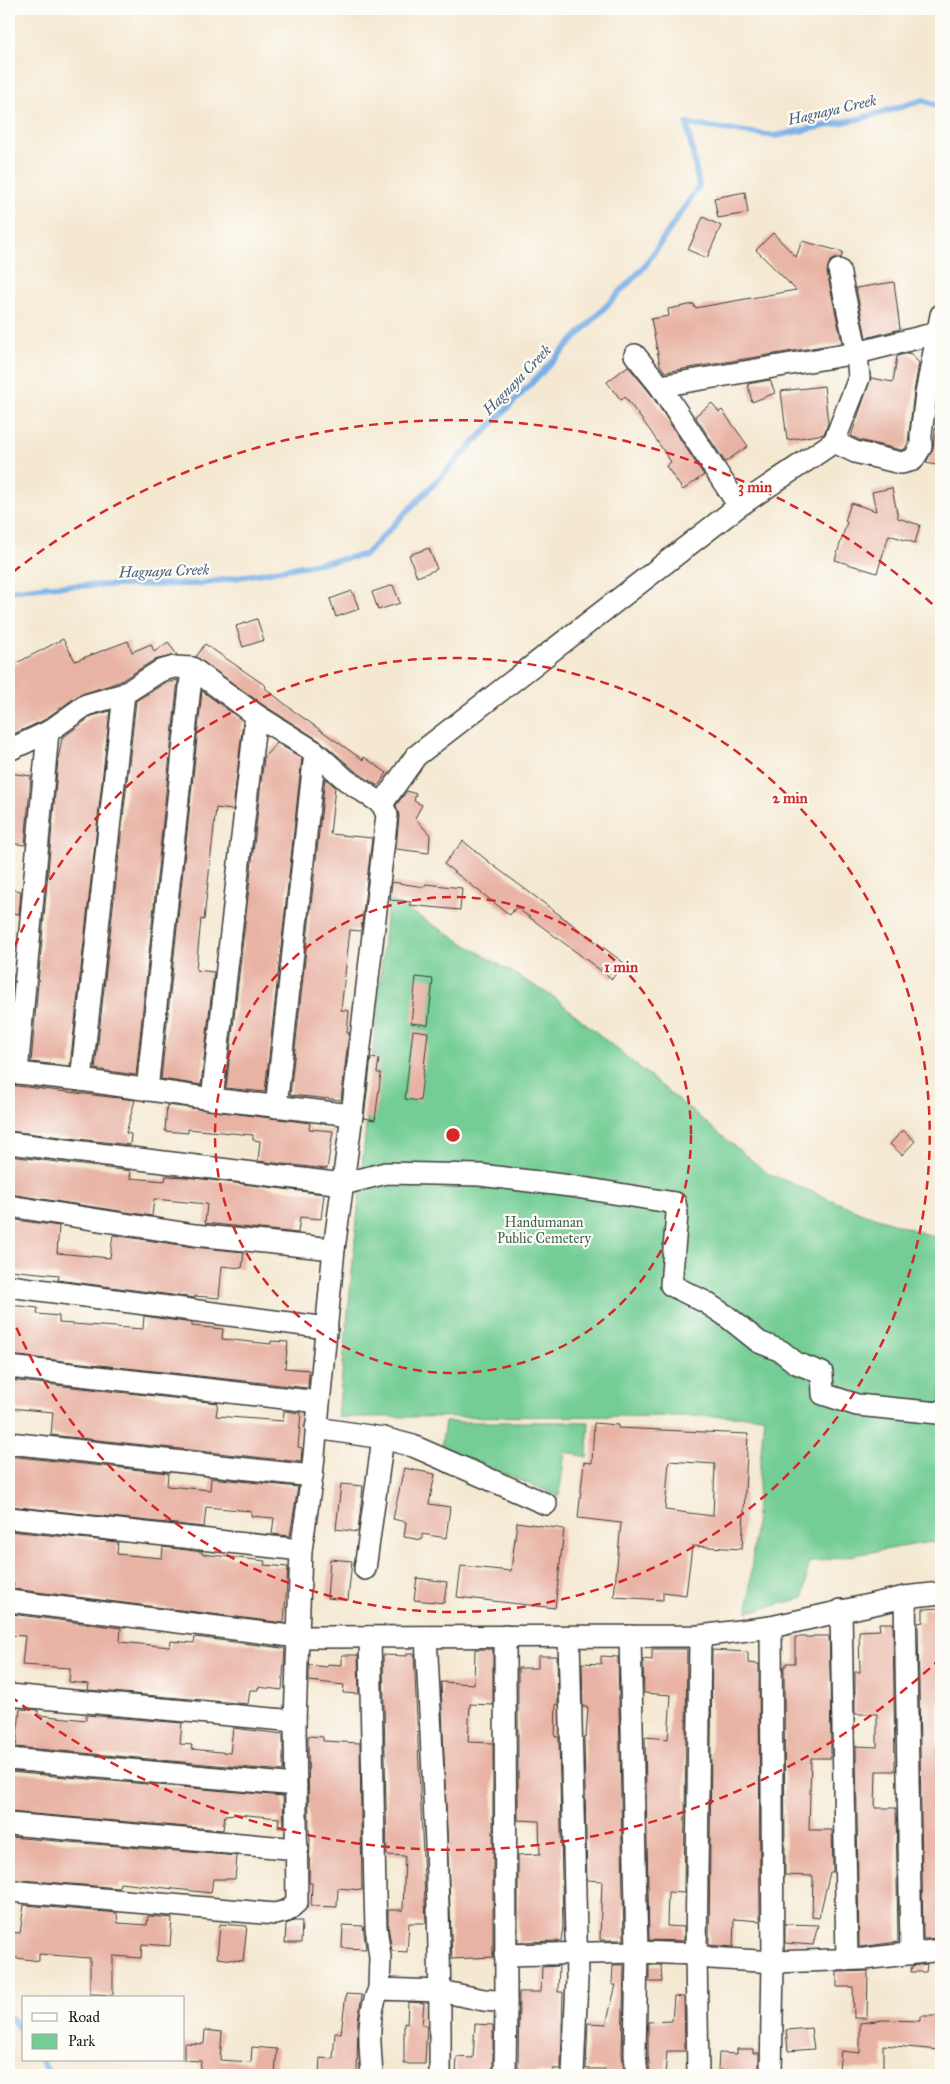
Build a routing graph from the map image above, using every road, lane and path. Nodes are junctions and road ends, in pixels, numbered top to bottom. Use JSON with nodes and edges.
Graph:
{"nodes":[{"id":1,"x":839,"y":270,"type":"dead end"},
{"id":2,"x":939,"y":324,"type":"edge"},
{"id":3,"x":857,"y":353,"type":"junction"},
{"id":4,"x":635,"y":355,"type":"dead end"},
{"id":5,"x":660,"y":386,"type":"junction"},
{"id":6,"x":834,"y":442,"type":"junction"},
{"id":7,"x":739,"y":506,"type":"junction"},
{"id":8,"x":192,"y":668,"type":"junction"},
{"id":9,"x":124,"y":694,"type":"junction"},
{"id":10,"x":256,"y":714,"type":"junction"},
{"id":11,"x":48,"y":732,"type":"junction"},
{"id":12,"x":9,"y":750,"type":"edge"},
{"id":13,"x":314,"y":752,"type":"junction"},
{"id":14,"x":382,"y":804,"type":"junction"},
{"id":15,"x":13,"y":1072,"type":"edge"},
{"id":16,"x":80,"y":1080,"type":"junction"},
{"id":17,"x":147,"y":1090,"type":"junction"},
{"id":18,"x":212,"y":1099,"type":"junction"},
{"id":19,"x":276,"y":1107,"type":"junction"},
{"id":20,"x":352,"y":1115,"type":"junction"},
{"id":21,"x":9,"y":1143,"type":"edge"},
{"id":22,"x":343,"y":1184,"type":"junction"},
{"id":23,"x":9,"y":1206,"type":"edge"},
{"id":24,"x":334,"y":1249,"type":"junction"},
{"id":25,"x":9,"y":1286,"type":"edge"},
{"id":26,"x":326,"y":1328,"type":"junction"},
{"id":27,"x":9,"y":1367,"type":"edge"},
{"id":28,"x":319,"y":1402,"type":"junction"},
{"id":29,"x":941,"y":1412,"type":"edge"},
{"id":30,"x":316,"y":1428,"type":"junction"},
{"id":31,"x":382,"y":1438,"type":"junction"},
{"id":32,"x":9,"y":1443,"type":"edge"},
{"id":33,"x":312,"y":1476,"type":"junction"},
{"id":34,"x":546,"y":1504,"type":"dead end"},
{"id":35,"x":9,"y":1518,"type":"edge"},
{"id":36,"x":301,"y":1550,"type":"junction"},
{"id":37,"x":365,"y":1569,"type":"dead end"},
{"id":38,"x":941,"y":1593,"type":"edge"},
{"id":39,"x":905,"y":1597,"type":"junction"},
{"id":40,"x":9,"y":1601,"type":"edge"},
{"id":41,"x":841,"y":1610,"type":"junction"},
{"id":42,"x":771,"y":1627,"type":"junction"},
{"id":43,"x":298,"y":1636,"type":"junction"},
{"id":44,"x":370,"y":1636,"type":"junction"},
{"id":45,"x":505,"y":1636,"type":"junction"},
{"id":46,"x":569,"y":1636,"type":"junction"},
{"id":47,"x":630,"y":1636,"type":"junction"},
{"id":48,"x":700,"y":1636,"type":"junction"},
{"id":49,"x":426,"y":1637,"type":"junction"},
{"id":50,"x":9,"y":1695,"type":"edge"},
{"id":51,"x":295,"y":1721,"type":"junction"},
{"id":52,"x":9,"y":1760,"type":"edge"},
{"id":53,"x":296,"y":1785,"type":"junction"},
{"id":54,"x":9,"y":1824,"type":"edge"},
{"id":55,"x":298,"y":1849,"type":"junction"},
{"id":56,"x":9,"y":1891,"type":"edge"},
{"id":57,"x":941,"y":1950,"type":"edge"},
{"id":58,"x":576,"y":1952,"type":"junction"},
{"id":59,"x":637,"y":1952,"type":"junction"},
{"id":60,"x":696,"y":1954,"type":"junction"},
{"id":61,"x":911,"y":1954,"type":"junction"},
{"id":62,"x":505,"y":1955,"type":"junction"},
{"id":63,"x":847,"y":1960,"type":"junction"},
{"id":64,"x":773,"y":1962,"type":"junction"},
{"id":65,"x":379,"y":1989,"type":"junction"},
{"id":66,"x":440,"y":1991,"type":"junction"},
{"id":67,"x":506,"y":2002,"type":"junction"},
{"id":68,"x":372,"y":2075,"type":"edge"},
{"id":69,"x":440,"y":2075,"type":"edge"},
{"id":70,"x":505,"y":2075,"type":"edge"},
{"id":71,"x":573,"y":2075,"type":"edge"},
{"id":72,"x":637,"y":2075,"type":"edge"},
{"id":73,"x":698,"y":2075,"type":"edge"},
{"id":74,"x":771,"y":2075,"type":"edge"}],
"edges":[{"from":1,"to":3,"type":"street"},
{"from":2,"to":3,"type":"street"},
{"from":2,"to":6,"type":"street"},
{"from":3,"to":5,"type":"street"},
{"from":3,"to":6,"type":"street"},
{"from":4,"to":5,"type":"street"},
{"from":5,"to":7,"type":"street"},
{"from":6,"to":7,"type":"street"},
{"from":7,"to":14,"type":"street"},
{"from":8,"to":9,"type":"street"},
{"from":8,"to":10,"type":"street"},
{"from":8,"to":17,"type":"street"},
{"from":9,"to":11,"type":"street"},
{"from":9,"to":16,"type":"street"},
{"from":10,"to":13,"type":"street"},
{"from":10,"to":18,"type":"street"},
{"from":11,"to":12,"type":"street"},
{"from":11,"to":15,"type":"street"},
{"from":13,"to":14,"type":"street"},
{"from":13,"to":19,"type":"street"},
{"from":14,"to":20,"type":"street"},
{"from":15,"to":16,"type":"street"},
{"from":16,"to":17,"type":"street"},
{"from":17,"to":18,"type":"street"},
{"from":18,"to":19,"type":"street"},
{"from":19,"to":20,"type":"street"},
{"from":20,"to":22,"type":"street"},
{"from":21,"to":22,"type":"street"},
{"from":22,"to":24,"type":"street"},
{"from":22,"to":29,"type":"street"},
{"from":23,"to":24,"type":"street"},
{"from":24,"to":26,"type":"street"},
{"from":25,"to":26,"type":"street"},
{"from":26,"to":28,"type":"street"},
{"from":27,"to":28,"type":"street"},
{"from":28,"to":30,"type":"street"},
{"from":30,"to":31,"type":"street"},
{"from":30,"to":33,"type":"street"},
{"from":31,"to":34,"type":"street"},
{"from":31,"to":37,"type":"street"},
{"from":32,"to":33,"type":"street"},
{"from":33,"to":36,"type":"street"},
{"from":35,"to":36,"type":"street"},
{"from":36,"to":43,"type":"street"},
{"from":38,"to":39,"type":"street"},
{"from":39,"to":41,"type":"street"},
{"from":39,"to":61,"type":"street"},
{"from":40,"to":43,"type":"street"},
{"from":41,"to":42,"type":"street"},
{"from":41,"to":63,"type":"street"},
{"from":42,"to":48,"type":"street"},
{"from":42,"to":64,"type":"street"},
{"from":43,"to":44,"type":"street"},
{"from":43,"to":51,"type":"street"},
{"from":44,"to":49,"type":"street"},
{"from":44,"to":65,"type":"street"},
{"from":45,"to":46,"type":"street"},
{"from":45,"to":49,"type":"street"},
{"from":45,"to":62,"type":"street"},
{"from":46,"to":47,"type":"street"},
{"from":46,"to":58,"type":"street"},
{"from":47,"to":48,"type":"street"},
{"from":47,"to":59,"type":"street"},
{"from":48,"to":60,"type":"street"},
{"from":49,"to":66,"type":"street"},
{"from":50,"to":51,"type":"street"},
{"from":51,"to":53,"type":"street"},
{"from":52,"to":53,"type":"street"},
{"from":53,"to":55,"type":"street"},
{"from":54,"to":55,"type":"street"},
{"from":55,"to":56,"type":"street"},
{"from":57,"to":61,"type":"street"},
{"from":58,"to":59,"type":"street"},
{"from":58,"to":62,"type":"street"},
{"from":58,"to":71,"type":"street"},
{"from":59,"to":60,"type":"street"},
{"from":59,"to":72,"type":"street"},
{"from":60,"to":64,"type":"street"},
{"from":60,"to":73,"type":"street"},
{"from":61,"to":63,"type":"street"},
{"from":62,"to":67,"type":"street"},
{"from":63,"to":64,"type":"street"},
{"from":64,"to":74,"type":"street"},
{"from":65,"to":66,"type":"street"},
{"from":65,"to":68,"type":"street"},
{"from":66,"to":67,"type":"street"},
{"from":66,"to":69,"type":"street"},
{"from":67,"to":70,"type":"street"}]}
